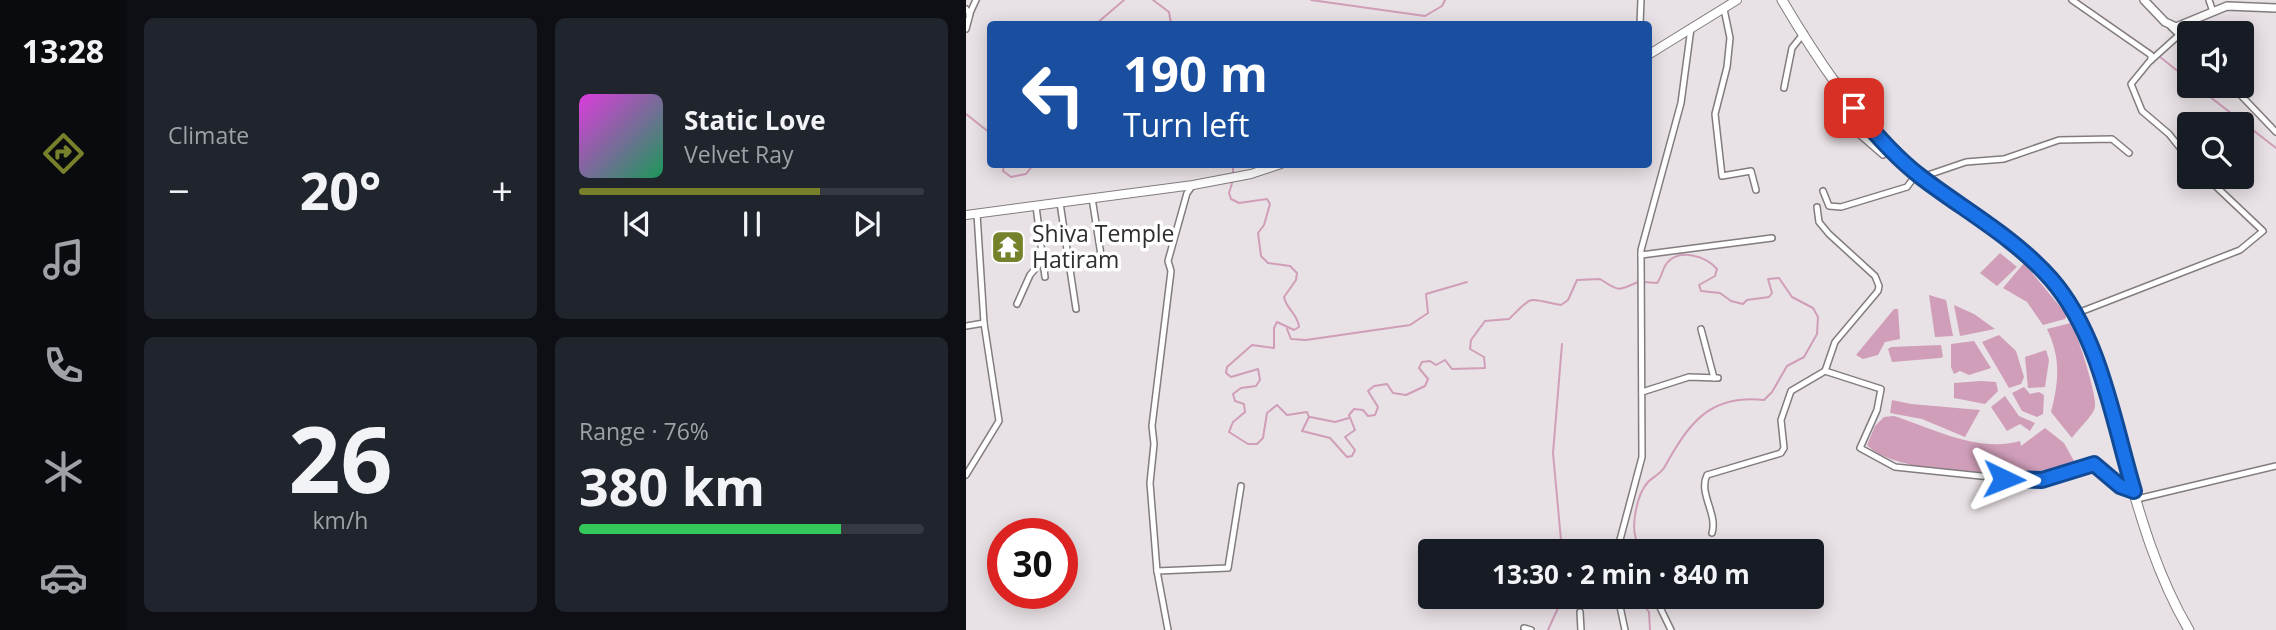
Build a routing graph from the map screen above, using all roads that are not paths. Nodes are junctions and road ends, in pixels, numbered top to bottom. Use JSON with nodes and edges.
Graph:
{"nodes":[{"id":1,"x":976,"y":0,"type":"edge"},
{"id":2,"x":1641,"y":0,"type":"edge"},
{"id":3,"x":1737,"y":0,"type":"edge"},
{"id":4,"x":1782,"y":0,"type":"edge"},
{"id":5,"x":2072,"y":0,"type":"edge"},
{"id":6,"x":2144,"y":0,"type":"edge"},
{"id":7,"x":2209,"y":0,"type":"edge"},
{"id":8,"x":2226,"y":3,"type":"edge"},
{"id":9,"x":2276,"y":8,"type":"edge"},
{"id":10,"x":1724,"y":9,"type":"junction"},
{"id":11,"x":2213,"y":12,"type":"junction"},
{"id":12,"x":967,"y":13,"type":"edge"},
{"id":13,"x":1640,"y":21,"type":"edge"},
{"id":14,"x":2171,"y":27,"type":"junction"},
{"id":15,"x":1691,"y":28,"type":"junction"},
{"id":16,"x":966,"y":29,"type":"edge"},
{"id":17,"x":1804,"y":33,"type":"junction"},
{"id":18,"x":2177,"y":33,"type":"edge"},
{"id":19,"x":2177,"y":37,"type":"edge"},
{"id":20,"x":1652,"y":52,"type":"edge"},
{"id":21,"x":2153,"y":59,"type":"junction"},
{"id":22,"x":1836,"y":80,"type":"junction"},
{"id":23,"x":1784,"y":88,"type":"dead end"},
{"id":24,"x":2243,"y":98,"type":"edge"},
{"id":25,"x":2276,"y":132,"type":"edge"},
{"id":26,"x":2177,"y":144,"type":"edge"},
{"id":27,"x":1890,"y":149,"type":"junction"},
{"id":28,"x":2129,"y":153,"type":"dead end"},
{"id":29,"x":1269,"y":168,"type":"edge"},
{"id":30,"x":1919,"y":175,"type":"junction"},
{"id":31,"x":1193,"y":185,"type":"junction"},
{"id":32,"x":2219,"y":189,"type":"edge"},
{"id":33,"x":1756,"y":190,"type":"dead end"},
{"id":34,"x":1823,"y":191,"type":"dead end"},
{"id":35,"x":1092,"y":198,"type":"junction"},
{"id":36,"x":1059,"y":203,"type":"junction"},
{"id":37,"x":1036,"y":206,"type":"junction"},
{"id":38,"x":1816,"y":207,"type":"dead end"},
{"id":39,"x":977,"y":214,"type":"junction"},
{"id":40,"x":966,"y":215,"type":"edge"},
{"id":41,"x":1772,"y":238,"type":"dead end"},
{"id":42,"x":1101,"y":255,"type":"dead end"},
{"id":43,"x":1641,"y":255,"type":"junction"},
{"id":44,"x":1042,"y":261,"type":"junction"},
{"id":45,"x":1021,"y":275,"type":"dead end"},
{"id":46,"x":1030,"y":275,"type":"junction"},
{"id":47,"x":1045,"y":277,"type":"dead end"},
{"id":48,"x":1017,"y":304,"type":"dead end"},
{"id":49,"x":1076,"y":309,"type":"dead end"},
{"id":50,"x":2075,"y":314,"type":"junction"},
{"id":51,"x":984,"y":323,"type":"junction"},
{"id":52,"x":966,"y":326,"type":"edge"},
{"id":53,"x":1701,"y":329,"type":"dead end"},
{"id":54,"x":1825,"y":371,"type":"junction"},
{"id":55,"x":1642,"y":392,"type":"junction"},
{"id":56,"x":2276,"y":466,"type":"edge"},
{"id":57,"x":966,"y":475,"type":"edge"},
{"id":58,"x":1241,"y":486,"type":"dead end"},
{"id":59,"x":2135,"y":495,"type":"junction"},
{"id":60,"x":1712,"y":533,"type":"dead end"},
{"id":61,"x":1621,"y":539,"type":"edge"},
{"id":62,"x":1157,"y":571,"type":"junction"},
{"id":63,"x":1621,"y":609,"type":"edge"},
{"id":64,"x":1661,"y":609,"type":"edge"},
{"id":65,"x":1580,"y":612,"type":"dead end"},
{"id":66,"x":1168,"y":630,"type":"edge"},
{"id":67,"x":1581,"y":630,"type":"edge"},
{"id":68,"x":1625,"y":630,"type":"edge"},
{"id":69,"x":1671,"y":630,"type":"edge"},
{"id":70,"x":2189,"y":630,"type":"edge"}],
"edges":[{"from":1,"to":12,"type":"street"},
{"from":2,"to":13,"type":"street"},
{"from":3,"to":10,"type":"main road"},
{"from":4,"to":17,"type":"main road"},
{"from":5,"to":21,"type":"street"},
{"from":6,"to":14,"type":"street"},
{"from":7,"to":11,"type":"street"},
{"from":8,"to":9,"type":"street"},
{"from":8,"to":11,"type":"street"},
{"from":10,"to":15,"type":"main road"},
{"from":10,"to":33,"type":"street"},
{"from":11,"to":14,"type":"street"},
{"from":12,"to":16,"type":"street"},
{"from":14,"to":18,"type":"street"},
{"from":15,"to":20,"type":"main road"},
{"from":15,"to":43,"type":"street"},
{"from":17,"to":22,"type":"main road"},
{"from":17,"to":23,"type":"street"},
{"from":19,"to":21,"type":"street"},
{"from":21,"to":26,"type":"street"},
{"from":22,"to":27,"type":"main road"},
{"from":22,"to":27,"type":"street"},
{"from":24,"to":25,"type":"street"},
{"from":27,"to":30,"type":"main road"},
{"from":28,"to":30,"type":"street"},
{"from":29,"to":31,"type":"main road"},
{"from":30,"to":34,"type":"street"},
{"from":30,"to":50,"type":"main road"},
{"from":31,"to":35,"type":"main road"},
{"from":31,"to":62,"type":"street"},
{"from":32,"to":50,"type":"street"},
{"from":35,"to":36,"type":"main road"},
{"from":35,"to":42,"type":"street"},
{"from":36,"to":37,"type":"main road"},
{"from":36,"to":49,"type":"street"},
{"from":37,"to":39,"type":"main road"},
{"from":37,"to":44,"type":"street"},
{"from":38,"to":54,"type":"street"},
{"from":39,"to":40,"type":"main road"},
{"from":39,"to":51,"type":"street"},
{"from":41,"to":43,"type":"street"},
{"from":43,"to":55,"type":"street"},
{"from":44,"to":46,"type":"street"},
{"from":44,"to":47,"type":"street"},
{"from":45,"to":46,"type":"street"},
{"from":46,"to":48,"type":"street"},
{"from":50,"to":59,"type":"main road"},
{"from":51,"to":52,"type":"street"},
{"from":51,"to":57,"type":"street"},
{"from":53,"to":55,"type":"street"},
{"from":54,"to":59,"type":"street"},
{"from":54,"to":60,"type":"street"},
{"from":55,"to":61,"type":"street"},
{"from":56,"to":59,"type":"street"},
{"from":58,"to":62,"type":"street"},
{"from":59,"to":70,"type":"main road"},
{"from":62,"to":66,"type":"street"},
{"from":63,"to":68,"type":"street"},
{"from":64,"to":69,"type":"street"},
{"from":65,"to":67,"type":"street"}]}
